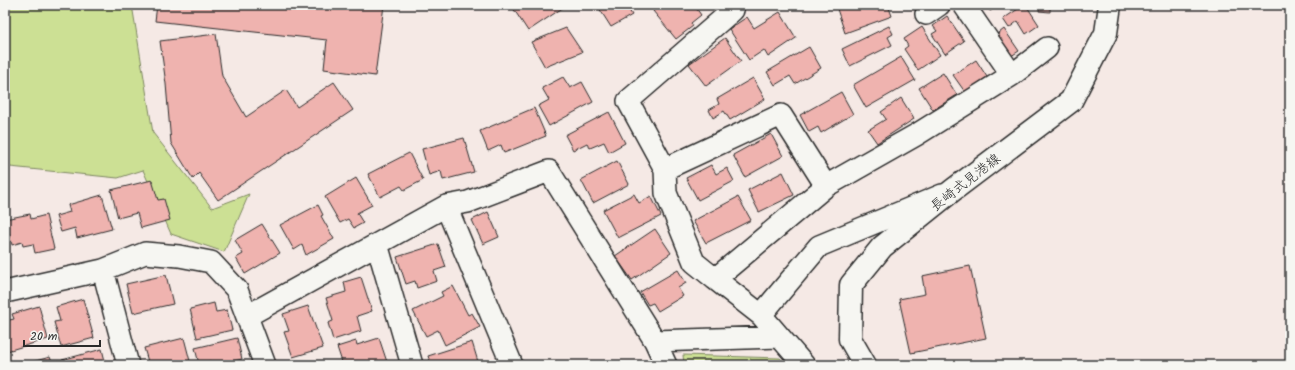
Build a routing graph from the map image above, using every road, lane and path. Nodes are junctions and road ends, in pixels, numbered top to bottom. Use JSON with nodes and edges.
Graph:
{"nodes":[{"id":1,"x":964,"y":5,"type":"edge"},
{"id":2,"x":1110,"y":5,"type":"edge"},
{"id":3,"x":734,"y":7,"type":"edge"},
{"id":4,"x":1047,"y":48,"type":"dead end"},
{"id":5,"x":1012,"y":75,"type":"junction"},
{"id":6,"x":665,"y":169,"type":"junction"},
{"id":7,"x":826,"y":186,"type":"junction"},
{"id":8,"x":953,"y":190,"type":"junction"},
{"id":9,"x":446,"y":206,"type":"junction"},
{"id":10,"x":377,"y":244,"type":"junction"},
{"id":11,"x":103,"y":270,"type":"junction"},
{"id":12,"x":715,"y":279,"type":"junction"},
{"id":13,"x":5,"y":292,"type":"edge"},
{"id":14,"x":761,"y":315,"type":"junction"},
{"id":15,"x":248,"y":316,"type":"junction"},
{"id":16,"x":780,"y":338,"type":"junction"},
{"id":17,"x":655,"y":341,"type":"junction"},
{"id":18,"x":128,"y":365,"type":"edge"},
{"id":19,"x":265,"y":365,"type":"edge"},
{"id":20,"x":412,"y":365,"type":"edge"},
{"id":21,"x":512,"y":365,"type":"edge"},
{"id":22,"x":666,"y":365,"type":"edge"},
{"id":23,"x":804,"y":365,"type":"edge"},
{"id":24,"x":865,"y":365,"type":"edge"}],
"edges":[{"from":1,"to":5,"type":"street"},
{"from":2,"to":8,"type":"main road","name":"長崎式見港線"},
{"from":3,"to":6,"type":"street"},
{"from":4,"to":5,"type":"street"},
{"from":5,"to":7,"type":"street"},
{"from":6,"to":7,"type":"street"},
{"from":6,"to":12,"type":"street"},
{"from":7,"to":12,"type":"street"},
{"from":8,"to":14,"type":"street"},
{"from":8,"to":24,"type":"main road","name":"長崎式見港線"},
{"from":9,"to":10,"type":"street"},
{"from":9,"to":17,"type":"street"},
{"from":9,"to":21,"type":"street"},
{"from":10,"to":15,"type":"street"},
{"from":10,"to":20,"type":"street"},
{"from":11,"to":13,"type":"street"},
{"from":11,"to":15,"type":"street"},
{"from":11,"to":18,"type":"street"},
{"from":12,"to":14,"type":"street"},
{"from":14,"to":16,"type":"street"},
{"from":15,"to":19,"type":"street"},
{"from":16,"to":17,"type":"street"},
{"from":16,"to":23,"type":"street"},
{"from":17,"to":22,"type":"street"}]}
